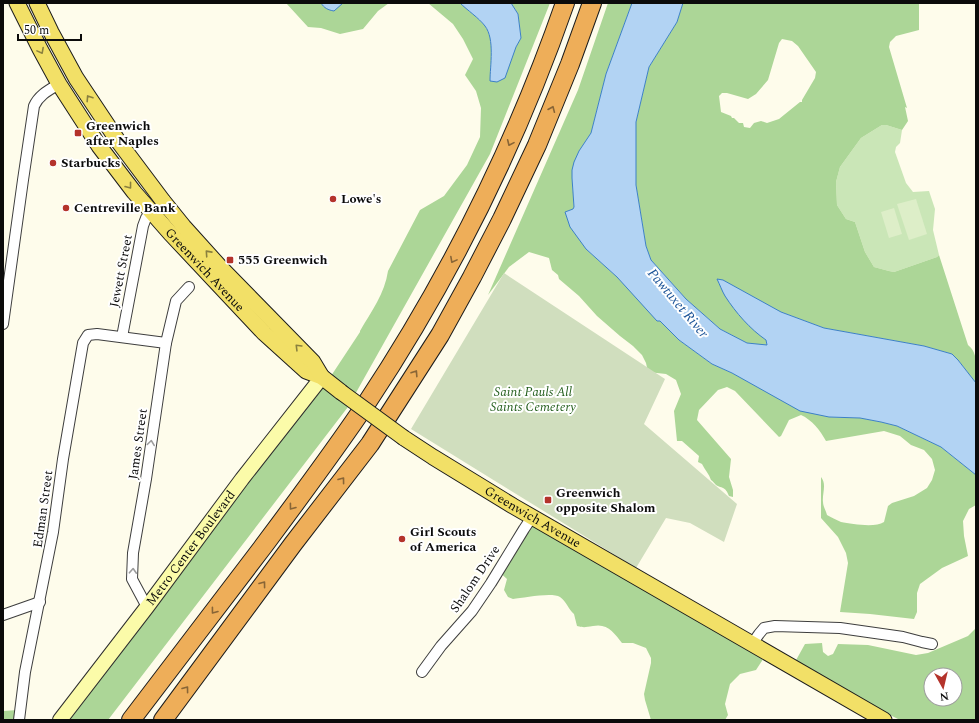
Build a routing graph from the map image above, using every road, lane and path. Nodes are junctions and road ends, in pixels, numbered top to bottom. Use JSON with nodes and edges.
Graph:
{"nodes":[{"id":1,"x":17,"y":3,"type":"edge"},
{"id":2,"x":37,"y":3,"type":"edge"},
{"id":3,"x":556,"y":3,"type":"edge"},
{"id":4,"x":565,"y":3,"type":"edge"},
{"id":5,"x":592,"y":3,"type":"edge"},
{"id":6,"x":601,"y":3,"type":"edge"},
{"id":7,"x":570,"y":64,"type":"junction"},
{"id":8,"x":76,"y":78,"type":"junction"},
{"id":9,"x":59,"y":84,"type":"junction"},
{"id":10,"x":526,"y":107,"type":"junction"},
{"id":11,"x":163,"y":201,"type":"junction"},
{"id":12,"x":151,"y":212,"type":"junction"},
{"id":13,"x":189,"y":287,"type":"dead end"},
{"id":14,"x":3,"y":324,"type":"edge"},
{"id":15,"x":122,"y":337,"type":"junction"},
{"id":16,"x":166,"y":343,"type":"junction"},
{"id":17,"x":322,"y":377,"type":"junction"},
{"id":18,"x":532,"y":517,"type":"junction"},
{"id":19,"x":40,"y":602,"type":"junction"},
{"id":20,"x":147,"y":607,"type":"junction"},
{"id":21,"x":3,"y":615,"type":"edge"},
{"id":22,"x":752,"y":644,"type":"junction"},
{"id":23,"x":932,"y":644,"type":"dead end"},
{"id":24,"x":422,"y":672,"type":"dead end"},
{"id":25,"x":19,"y":720,"type":"edge"},
{"id":26,"x":60,"y":720,"type":"edge"},
{"id":27,"x":131,"y":720,"type":"edge"},
{"id":28,"x":163,"y":720,"type":"edge"},
{"id":29,"x":884,"y":720,"type":"edge"}],
"edges":[{"from":1,"to":9,"type":"main road","name":"Greenwich Avenue","one_way":true},
{"from":2,"to":8,"type":"main road","name":"Greenwich Avenue"},
{"from":3,"to":10,"type":"highway"},
{"from":4,"to":10,"type":"highway"},
{"from":5,"to":7,"type":"highway"},
{"from":6,"to":7,"type":"highway"},
{"from":28,"to":7,"type":"highway","one_way":true},
{"from":8,"to":9,"type":"main road"},
{"from":11,"to":8,"type":"main road","name":"Greenwich Avenue","one_way":true},
{"from":9,"to":12,"type":"main road","name":"Greenwich Avenue","one_way":true},
{"from":9,"to":14,"type":"street"},
{"from":10,"to":27,"type":"highway","one_way":true},
{"from":11,"to":12,"type":"main road"},
{"from":17,"to":11,"type":"main road","name":"Greenwich Avenue","one_way":true},
{"from":12,"to":15,"type":"street","name":"Jewett Street"},
{"from":12,"to":17,"type":"main road","name":"Greenwich Avenue"},
{"from":13,"to":16,"type":"street","name":"James Street"},
{"from":15,"to":16,"type":"street"},
{"from":15,"to":19,"type":"street","name":"Edman Street"},
{"from":20,"to":16,"type":"street","name":"James Street","one_way":true},
{"from":17,"to":18,"type":"main road","name":"Greenwich Avenue","bridge":true},
{"from":17,"to":20,"type":"street","name":"Metro Center Boulevard"},
{"from":18,"to":22,"type":"main road","name":"Greenwich Avenue"},
{"from":18,"to":24,"type":"street","name":"Shalom Drive"},
{"from":19,"to":21,"type":"street"},
{"from":19,"to":25,"type":"street","name":"Edman Street"},
{"from":20,"to":26,"type":"street","name":"Metro Center Boulevard"},
{"from":22,"to":23,"type":"street"},
{"from":22,"to":29,"type":"main road","name":"Greenwich Avenue"}]}
